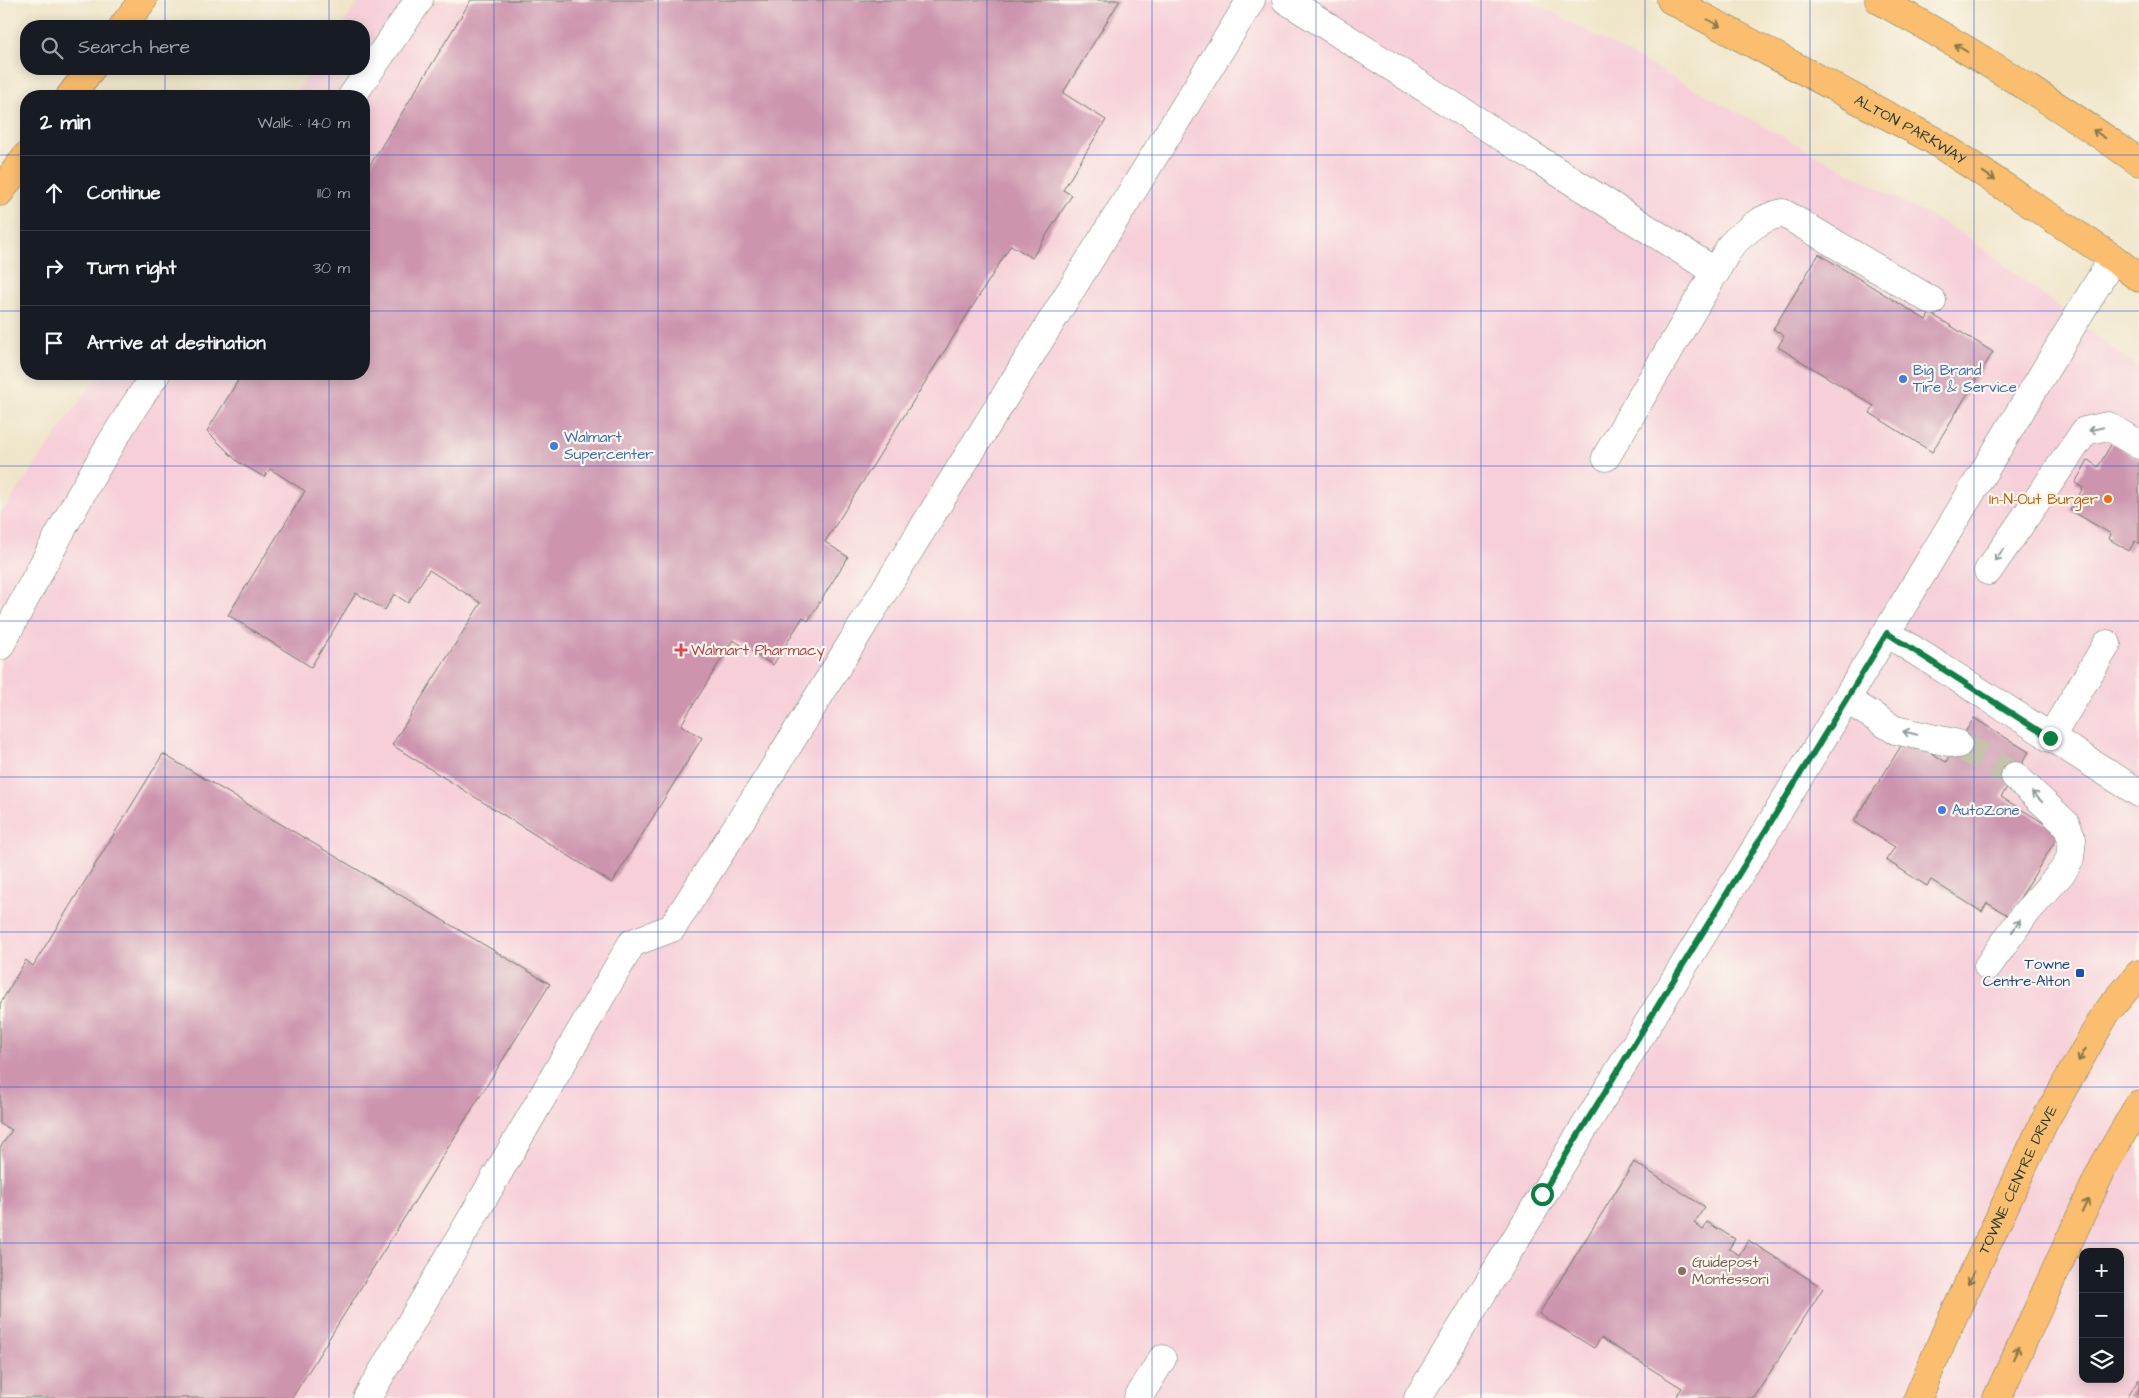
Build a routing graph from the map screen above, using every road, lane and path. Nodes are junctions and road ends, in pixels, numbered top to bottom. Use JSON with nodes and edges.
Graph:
{"nodes":[{"id":1,"x":143,"y":0,"type":"edge"},
{"id":2,"x":419,"y":0,"type":"edge"},
{"id":3,"x":1251,"y":0,"type":"edge"},
{"id":4,"x":1286,"y":0,"type":"edge"},
{"id":5,"x":1671,"y":0,"type":"edge"},
{"id":6,"x":1879,"y":0,"type":"edge"},
{"id":7,"x":128,"y":20,"type":"edge"},
{"id":8,"x":370,"y":70,"type":"edge"},
{"id":9,"x":86,"y":75,"type":"edge"},
{"id":10,"x":367,"y":75,"type":"edge"},
{"id":11,"x":75,"y":90,"type":"edge"},
{"id":12,"x":356,"y":90,"type":"edge"},
{"id":13,"x":2139,"y":162,"type":"edge"},
{"id":14,"x":20,"y":164,"type":"edge"},
{"id":15,"x":0,"y":192,"type":"edge"},
{"id":16,"x":2113,"y":258,"type":"junction"},
{"id":17,"x":1716,"y":272,"type":"junction"},
{"id":18,"x":2139,"y":278,"type":"edge"},
{"id":19,"x":1932,"y":301,"type":"dead end"},
{"id":20,"x":152,"y":380,"type":"edge"},
{"id":21,"x":2139,"y":445,"type":"edge"},
{"id":22,"x":1606,"y":457,"type":"dead end"},
{"id":23,"x":1988,"y":571,"type":"dead end"},
{"id":24,"x":1887,"y":633,"type":"junction"},
{"id":25,"x":2107,"y":644,"type":"dead end"},
{"id":26,"x":0,"y":646,"type":"edge"},
{"id":27,"x":1846,"y":699,"type":"junction"},
{"id":28,"x":2050,"y":738,"type":"junction"},
{"id":29,"x":1958,"y":744,"type":"tunnel mouth"},
{"id":30,"x":2014,"y":776,"type":"tunnel mouth"},
{"id":31,"x":2139,"y":793,"type":"edge"},
{"id":32,"x":1988,"y":966,"type":"dead end"},
{"id":33,"x":2139,"y":974,"type":"edge"},
{"id":34,"x":2139,"y":1104,"type":"edge"},
{"id":35,"x":1162,"y":1359,"type":"dead end"},
{"id":36,"x":1424,"y":1396,"type":"edge"},
{"id":37,"x":367,"y":1398,"type":"edge"},
{"id":38,"x":1138,"y":1398,"type":"edge"},
{"id":39,"x":1918,"y":1398,"type":"edge"},
{"id":40,"x":1997,"y":1398,"type":"edge"}],
"edges":[{"from":1,"to":7,"type":"main road"},
{"from":2,"to":8,"type":"lane"},
{"from":3,"to":37,"type":"lane"},
{"from":4,"to":17,"type":"lane"},
{"from":5,"to":16,"type":"main road","name":"ALTON PARKWAY","one_way":true},
{"from":13,"to":6,"type":"main road","one_way":true},
{"from":9,"to":11,"type":"main road"},
{"from":10,"to":12,"type":"lane"},
{"from":14,"to":15,"type":"main road"},
{"from":16,"to":18,"type":"main road","name":"ALTON PARKWAY"},
{"from":16,"to":24,"type":"lane"},
{"from":17,"to":19,"type":"lane"},
{"from":17,"to":22,"type":"lane"},
{"from":20,"to":26,"type":"lane"},
{"from":21,"to":23,"type":"lane","one_way":true},
{"from":24,"to":27,"type":"lane"},
{"from":24,"to":28,"type":"lane"},
{"from":25,"to":28,"type":"lane"},
{"from":29,"to":27,"type":"lane","one_way":true},
{"from":27,"to":36,"type":"lane"},
{"from":28,"to":31,"type":"lane"},
{"from":32,"to":30,"type":"lane","one_way":true},
{"from":33,"to":39,"type":"main road","name":"TOWNE CENTRE DRIVE","one_way":true},
{"from":40,"to":34,"type":"main road","one_way":true},
{"from":35,"to":38,"type":"lane"}]}
